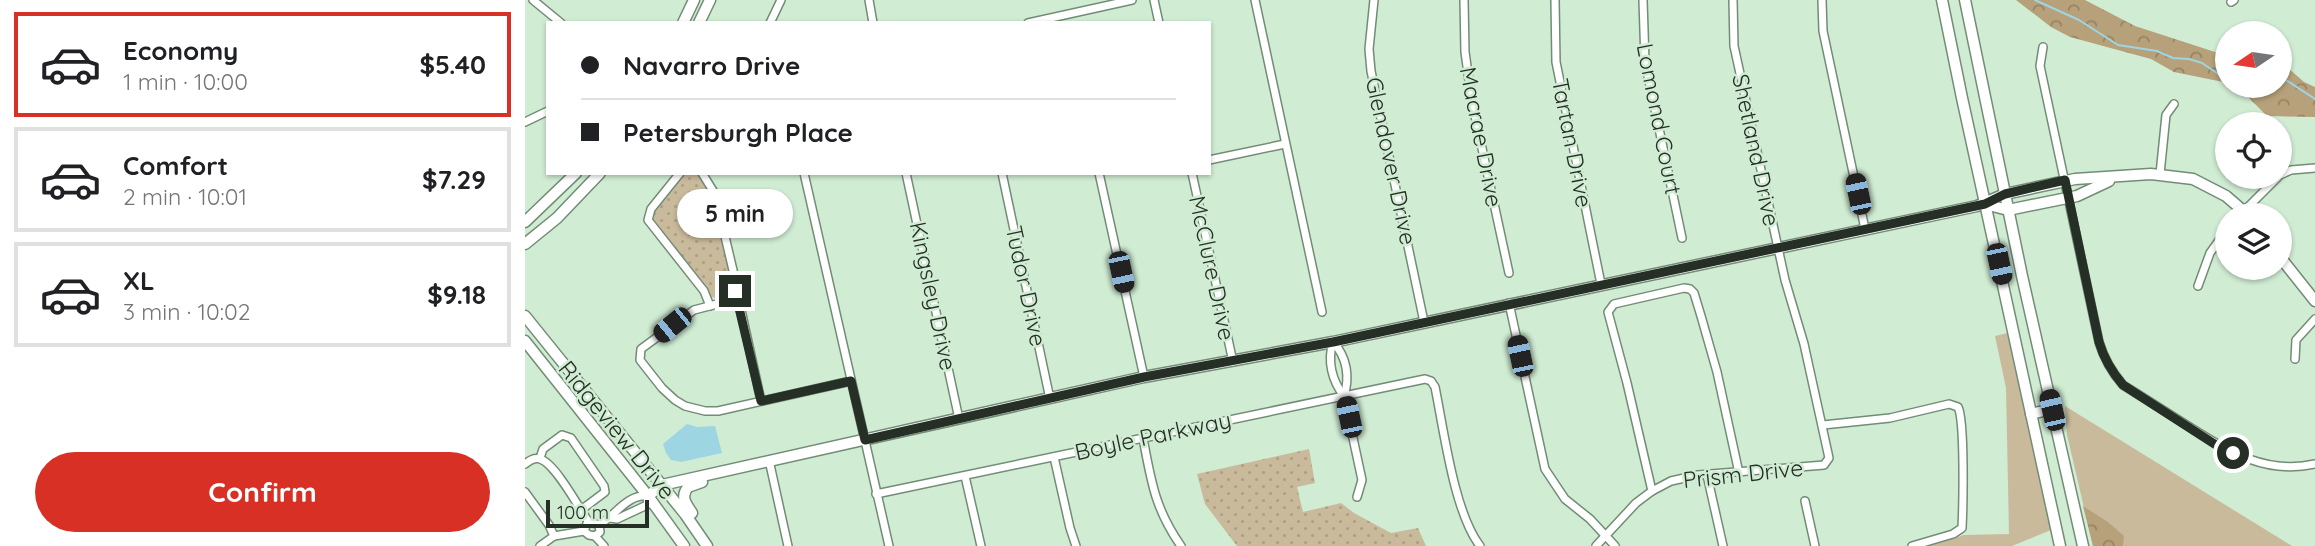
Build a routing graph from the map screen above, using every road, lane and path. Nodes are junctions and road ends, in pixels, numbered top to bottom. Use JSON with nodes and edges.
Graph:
{"nodes":[{"id":1,"x":533,"y":0,"type":"edge"},
{"id":2,"x":694,"y":0,"type":"edge"},
{"id":3,"x":710,"y":0,"type":"edge"},
{"id":4,"x":781,"y":0,"type":"edge"},
{"id":5,"x":869,"y":0,"type":"edge"},
{"id":6,"x":1132,"y":0,"type":"edge"},
{"id":7,"x":1154,"y":0,"type":"edge"},
{"id":8,"x":1255,"y":0,"type":"edge"},
{"id":9,"x":1374,"y":0,"type":"edge"},
{"id":10,"x":1464,"y":0,"type":"edge"},
{"id":11,"x":1555,"y":0,"type":"edge"},
{"id":12,"x":1643,"y":0,"type":"edge"},
{"id":13,"x":1733,"y":0,"type":"edge"},
{"id":14,"x":1822,"y":0,"type":"edge"},
{"id":15,"x":1942,"y":0,"type":"edge"},
{"id":16,"x":1965,"y":0,"type":"edge"},
{"id":17,"x":1065,"y":19,"type":"edge"},
{"id":18,"x":559,"y":21,"type":"edge"},
{"id":19,"x":684,"y":21,"type":"edge"},
{"id":20,"x":700,"y":21,"type":"edge"},
{"id":21,"x":771,"y":21,"type":"edge"},
{"id":22,"x":873,"y":21,"type":"edge"},
{"id":23,"x":1046,"y":21,"type":"edge"},
{"id":24,"x":1159,"y":21,"type":"edge"},
{"id":25,"x":2043,"y":47,"type":"dead end"},
{"id":26,"x":2174,"y":104,"type":"dead end"},
{"id":27,"x":546,"y":112,"type":"edge"},
{"id":28,"x":525,"y":122,"type":"edge"},
{"id":29,"x":1285,"y":144,"type":"junction"},
{"id":30,"x":1211,"y":160,"type":"edge"},
{"id":31,"x":2315,"y":168,"type":"edge"},
{"id":32,"x":2292,"y":170,"type":"edge"},
{"id":33,"x":2160,"y":174,"type":"junction"},
{"id":34,"x":574,"y":175,"type":"edge"},
{"id":35,"x":598,"y":175,"type":"edge"},
{"id":36,"x":678,"y":175,"type":"edge"},
{"id":37,"x":703,"y":175,"type":"edge"},
{"id":38,"x":804,"y":175,"type":"edge"},
{"id":39,"x":906,"y":175,"type":"edge"},
{"id":40,"x":1002,"y":175,"type":"edge"},
{"id":41,"x":1099,"y":175,"type":"edge"},
{"id":42,"x":1192,"y":175,"type":"edge"},
{"id":43,"x":2116,"y":177,"type":"junction"},
{"id":44,"x":2065,"y":180,"type":"junction"},
{"id":45,"x":2267,"y":189,"type":"edge"},
{"id":46,"x":2005,"y":194,"type":"junction"},
{"id":47,"x":2069,"y":198,"type":"junction"},
{"id":48,"x":2233,"y":203,"type":"edge"},
{"id":49,"x":2254,"y":203,"type":"edge"},
{"id":50,"x":1985,"y":204,"type":"junction"},
{"id":51,"x":2008,"y":210,"type":"junction"},
{"id":52,"x":525,"y":222,"type":"edge"},
{"id":53,"x":1865,"y":229,"type":"junction"},
{"id":54,"x":1682,"y":238,"type":"dead end"},
{"id":55,"x":525,"y":244,"type":"edge"},
{"id":56,"x":2215,"y":246,"type":"edge"},
{"id":57,"x":1777,"y":247,"type":"junction"},
{"id":58,"x":2292,"y":272,"type":"edge"},
{"id":59,"x":1509,"y":273,"type":"dead end"},
{"id":60,"x":1601,"y":284,"type":"junction"},
{"id":61,"x":2198,"y":286,"type":"dead end"},
{"id":62,"x":736,"y":299,"type":"junction"},
{"id":63,"x":2315,"y":301,"type":"edge"},
{"id":64,"x":1509,"y":303,"type":"junction"},
{"id":65,"x":710,"y":306,"type":"junction"},
{"id":66,"x":1322,"y":312,"type":"dead end"},
{"id":67,"x":525,"y":316,"type":"edge"},
{"id":68,"x":2315,"y":319,"type":"edge"},
{"id":69,"x":1424,"y":322,"type":"junction"},
{"id":70,"x":525,"y":341,"type":"edge"},
{"id":71,"x":1333,"y":342,"type":"junction"},
{"id":72,"x":2295,"y":359,"type":"dead end"},
{"id":73,"x":1233,"y":362,"type":"junction"},
{"id":74,"x":1144,"y":377,"type":"junction"},
{"id":75,"x":851,"y":381,"type":"junction"},
{"id":76,"x":1344,"y":396,"type":"junction"},
{"id":77,"x":1050,"y":399,"type":"junction"},
{"id":78,"x":761,"y":401,"type":"junction"},
{"id":79,"x":2052,"y":410,"type":"junction"},
{"id":80,"x":2031,"y":414,"type":"junction"},
{"id":81,"x":959,"y":419,"type":"junction"},
{"id":82,"x":1823,"y":425,"type":"junction"},
{"id":83,"x":1143,"y":438,"type":"junction"},
{"id":84,"x":865,"y":440,"type":"junction"},
{"id":85,"x":1053,"y":457,"type":"junction"},
{"id":86,"x":540,"y":458,"type":"junction"},
{"id":87,"x":765,"y":461,"type":"junction"},
{"id":88,"x":1828,"y":461,"type":"joint"},
{"id":89,"x":525,"y":464,"type":"edge"},
{"id":90,"x":2315,"y":464,"type":"edge"},
{"id":91,"x":1739,"y":472,"type":"junction"},
{"id":92,"x":1707,"y":475,"type":"junction"},
{"id":93,"x":965,"y":476,"type":"junction"},
{"id":94,"x":662,"y":485,"type":"junction"},
{"id":95,"x":1652,"y":491,"type":"junction"},
{"id":96,"x":525,"y":492,"type":"edge"},
{"id":97,"x":876,"y":494,"type":"junction"},
{"id":98,"x":649,"y":495,"type":"junction"},
{"id":99,"x":1357,"y":497,"type":"dead end"},
{"id":100,"x":1805,"y":501,"type":"dead end"},
{"id":101,"x":581,"y":510,"type":"junction"},
{"id":102,"x":610,"y":518,"type":"junction"},
{"id":103,"x":588,"y":522,"type":"junction"},
{"id":104,"x":600,"y":525,"type":"junction"},
{"id":105,"x":585,"y":531,"type":"junction"},
{"id":106,"x":554,"y":536,"type":"junction"},
{"id":107,"x":595,"y":536,"type":"junction"},
{"id":108,"x":1606,"y":536,"type":"junction"},
{"id":109,"x":540,"y":546,"type":"edge"},
{"id":110,"x":604,"y":546,"type":"edge"},
{"id":111,"x":684,"y":546,"type":"edge"},
{"id":112,"x":707,"y":546,"type":"edge"},
{"id":113,"x":713,"y":546,"type":"edge"},
{"id":114,"x":788,"y":546,"type":"edge"},
{"id":115,"x":889,"y":546,"type":"edge"},
{"id":116,"x":981,"y":546,"type":"edge"},
{"id":117,"x":1076,"y":546,"type":"edge"},
{"id":118,"x":1181,"y":546,"type":"edge"},
{"id":119,"x":1481,"y":546,"type":"edge"},
{"id":120,"x":1596,"y":546,"type":"edge"},
{"id":121,"x":1615,"y":546,"type":"edge"},
{"id":122,"x":1723,"y":546,"type":"edge"},
{"id":123,"x":1815,"y":546,"type":"edge"},
{"id":124,"x":1912,"y":546,"type":"edge"},
{"id":125,"x":2060,"y":546,"type":"edge"},
{"id":126,"x":2083,"y":546,"type":"edge"}],
"edges":[{"from":1,"to":18,"type":"street"},
{"from":2,"to":19,"type":"street"},
{"from":3,"to":20,"type":"street"},
{"from":4,"to":21,"type":"street"},
{"from":5,"to":22,"type":"street"},
{"from":6,"to":17,"type":"street"},
{"from":7,"to":24,"type":"street"},
{"from":8,"to":29,"type":"street"},
{"from":9,"to":69,"type":"street","name":"Glendover Drive"},
{"from":10,"to":59,"type":"street","name":"Macrae Drive"},
{"from":11,"to":60,"type":"street","name":"Tartan Drive"},
{"from":12,"to":54,"type":"street","name":"Lomond Court"},
{"from":13,"to":57,"type":"street","name":"Shetland Drive"},
{"from":14,"to":53,"type":"street"},
{"from":15,"to":50,"type":"street"},
{"from":16,"to":46,"type":"street"},
{"from":17,"to":23,"type":"street"},
{"from":25,"to":44,"type":"street"},
{"from":26,"to":33,"type":"street"},
{"from":27,"to":28,"type":"street"},
{"from":29,"to":30,"type":"street"},
{"from":29,"to":66,"type":"street"},
{"from":31,"to":32,"type":"street"},
{"from":33,"to":43,"type":"street"},
{"from":33,"to":48,"type":"street"},
{"from":34,"to":52,"type":"street"},
{"from":35,"to":55,"type":"street"},
{"from":36,"to":65,"type":"street"},
{"from":37,"to":62,"type":"street"},
{"from":38,"to":75,"type":"street"},
{"from":39,"to":81,"type":"street","name":"Kingsley Drive"},
{"from":40,"to":77,"type":"street","name":"Tudor Drive"},
{"from":41,"to":74,"type":"street"},
{"from":42,"to":73,"type":"street","name":"McClure Drive"},
{"from":43,"to":44,"type":"street"},
{"from":43,"to":47,"type":"street"},
{"from":44,"to":46,"type":"street"},
{"from":44,"to":47,"type":"street"},
{"from":45,"to":49,"type":"street"},
{"from":46,"to":50,"type":"street"},
{"from":46,"to":51,"type":"street"},
{"from":47,"to":51,"type":"street"},
{"from":47,"to":90,"type":"street"},
{"from":50,"to":51,"type":"street"},
{"from":50,"to":53,"type":"street"},
{"from":50,"to":80,"type":"street"},
{"from":51,"to":79,"type":"street"},
{"from":53,"to":57,"type":"street"},
{"from":56,"to":61,"type":"street"},
{"from":57,"to":60,"type":"street"},
{"from":57,"to":82,"type":"street","name":"Shetland Drive"},
{"from":58,"to":63,"type":"street"},
{"from":60,"to":64,"type":"street"},
{"from":62,"to":65,"type":"street"},
{"from":62,"to":78,"type":"street"},
{"from":64,"to":69,"type":"street"},
{"from":64,"to":108,"type":"street"},
{"from":65,"to":78,"type":"street"},
{"from":67,"to":94,"type":"street","name":"Ridgeview Drive"},
{"from":68,"to":72,"type":"street"},
{"from":69,"to":71,"type":"street"},
{"from":70,"to":98,"type":"street","name":"Ridgeview Drive"},
{"from":71,"to":73,"type":"street"},
{"from":71,"to":76,"type":"street"},
{"from":71,"to":76,"type":"street"},
{"from":73,"to":74,"type":"street"},
{"from":74,"to":77,"type":"street"},
{"from":75,"to":78,"type":"street"},
{"from":75,"to":84,"type":"street"},
{"from":76,"to":83,"type":"street","name":"Boyle Parkway"},
{"from":76,"to":99,"type":"street"},
{"from":76,"to":119,"type":"street","name":"Boyle Parkway"},
{"from":77,"to":81,"type":"street"},
{"from":79,"to":80,"type":"street"},
{"from":79,"to":126,"type":"street"},
{"from":80,"to":125,"type":"street"},
{"from":81,"to":84,"type":"street"},
{"from":82,"to":88,"type":"street","name":"Shetland Drive"},
{"from":82,"to":124,"type":"street"},
{"from":83,"to":85,"type":"street","name":"Boyle Parkway"},
{"from":83,"to":118,"type":"street"},
{"from":84,"to":87,"type":"street"},
{"from":84,"to":97,"type":"street"},
{"from":85,"to":93,"type":"street","name":"Boyle Parkway"},
{"from":85,"to":117,"type":"street"},
{"from":86,"to":89,"type":"street"},
{"from":86,"to":101,"type":"street"},
{"from":86,"to":101,"type":"street"},
{"from":87,"to":94,"type":"street"},
{"from":87,"to":113,"type":"street"},
{"from":87,"to":114,"type":"street"},
{"from":88,"to":91,"type":"street","name":"Prism Drive"},
{"from":91,"to":92,"type":"street","name":"Prism Drive"},
{"from":91,"to":95,"type":"street"},
{"from":92,"to":95,"type":"street","name":"Prism Drive"},
{"from":92,"to":122,"type":"street"},
{"from":93,"to":97,"type":"street","name":"Boyle Parkway"},
{"from":93,"to":116,"type":"street"},
{"from":94,"to":98,"type":"street"},
{"from":94,"to":112,"type":"street","name":"Ridgeview Drive"},
{"from":95,"to":108,"type":"street","name":"Prism Drive"},
{"from":96,"to":106,"type":"street"},
{"from":97,"to":115,"type":"street"},
{"from":98,"to":102,"type":"street"},
{"from":98,"to":102,"type":"street"},
{"from":98,"to":111,"type":"street","name":"Ridgeview Drive"},
{"from":100,"to":123,"type":"street"},
{"from":101,"to":103,"type":"street"},
{"from":102,"to":104,"type":"street"},
{"from":103,"to":104,"type":"street"},
{"from":103,"to":105,"type":"street"},
{"from":104,"to":107,"type":"street"},
{"from":105,"to":106,"type":"street"},
{"from":105,"to":107,"type":"street"},
{"from":106,"to":109,"type":"street"},
{"from":107,"to":110,"type":"street"},
{"from":108,"to":120,"type":"street","name":"Prism Drive"},
{"from":108,"to":121,"type":"street"}]}
